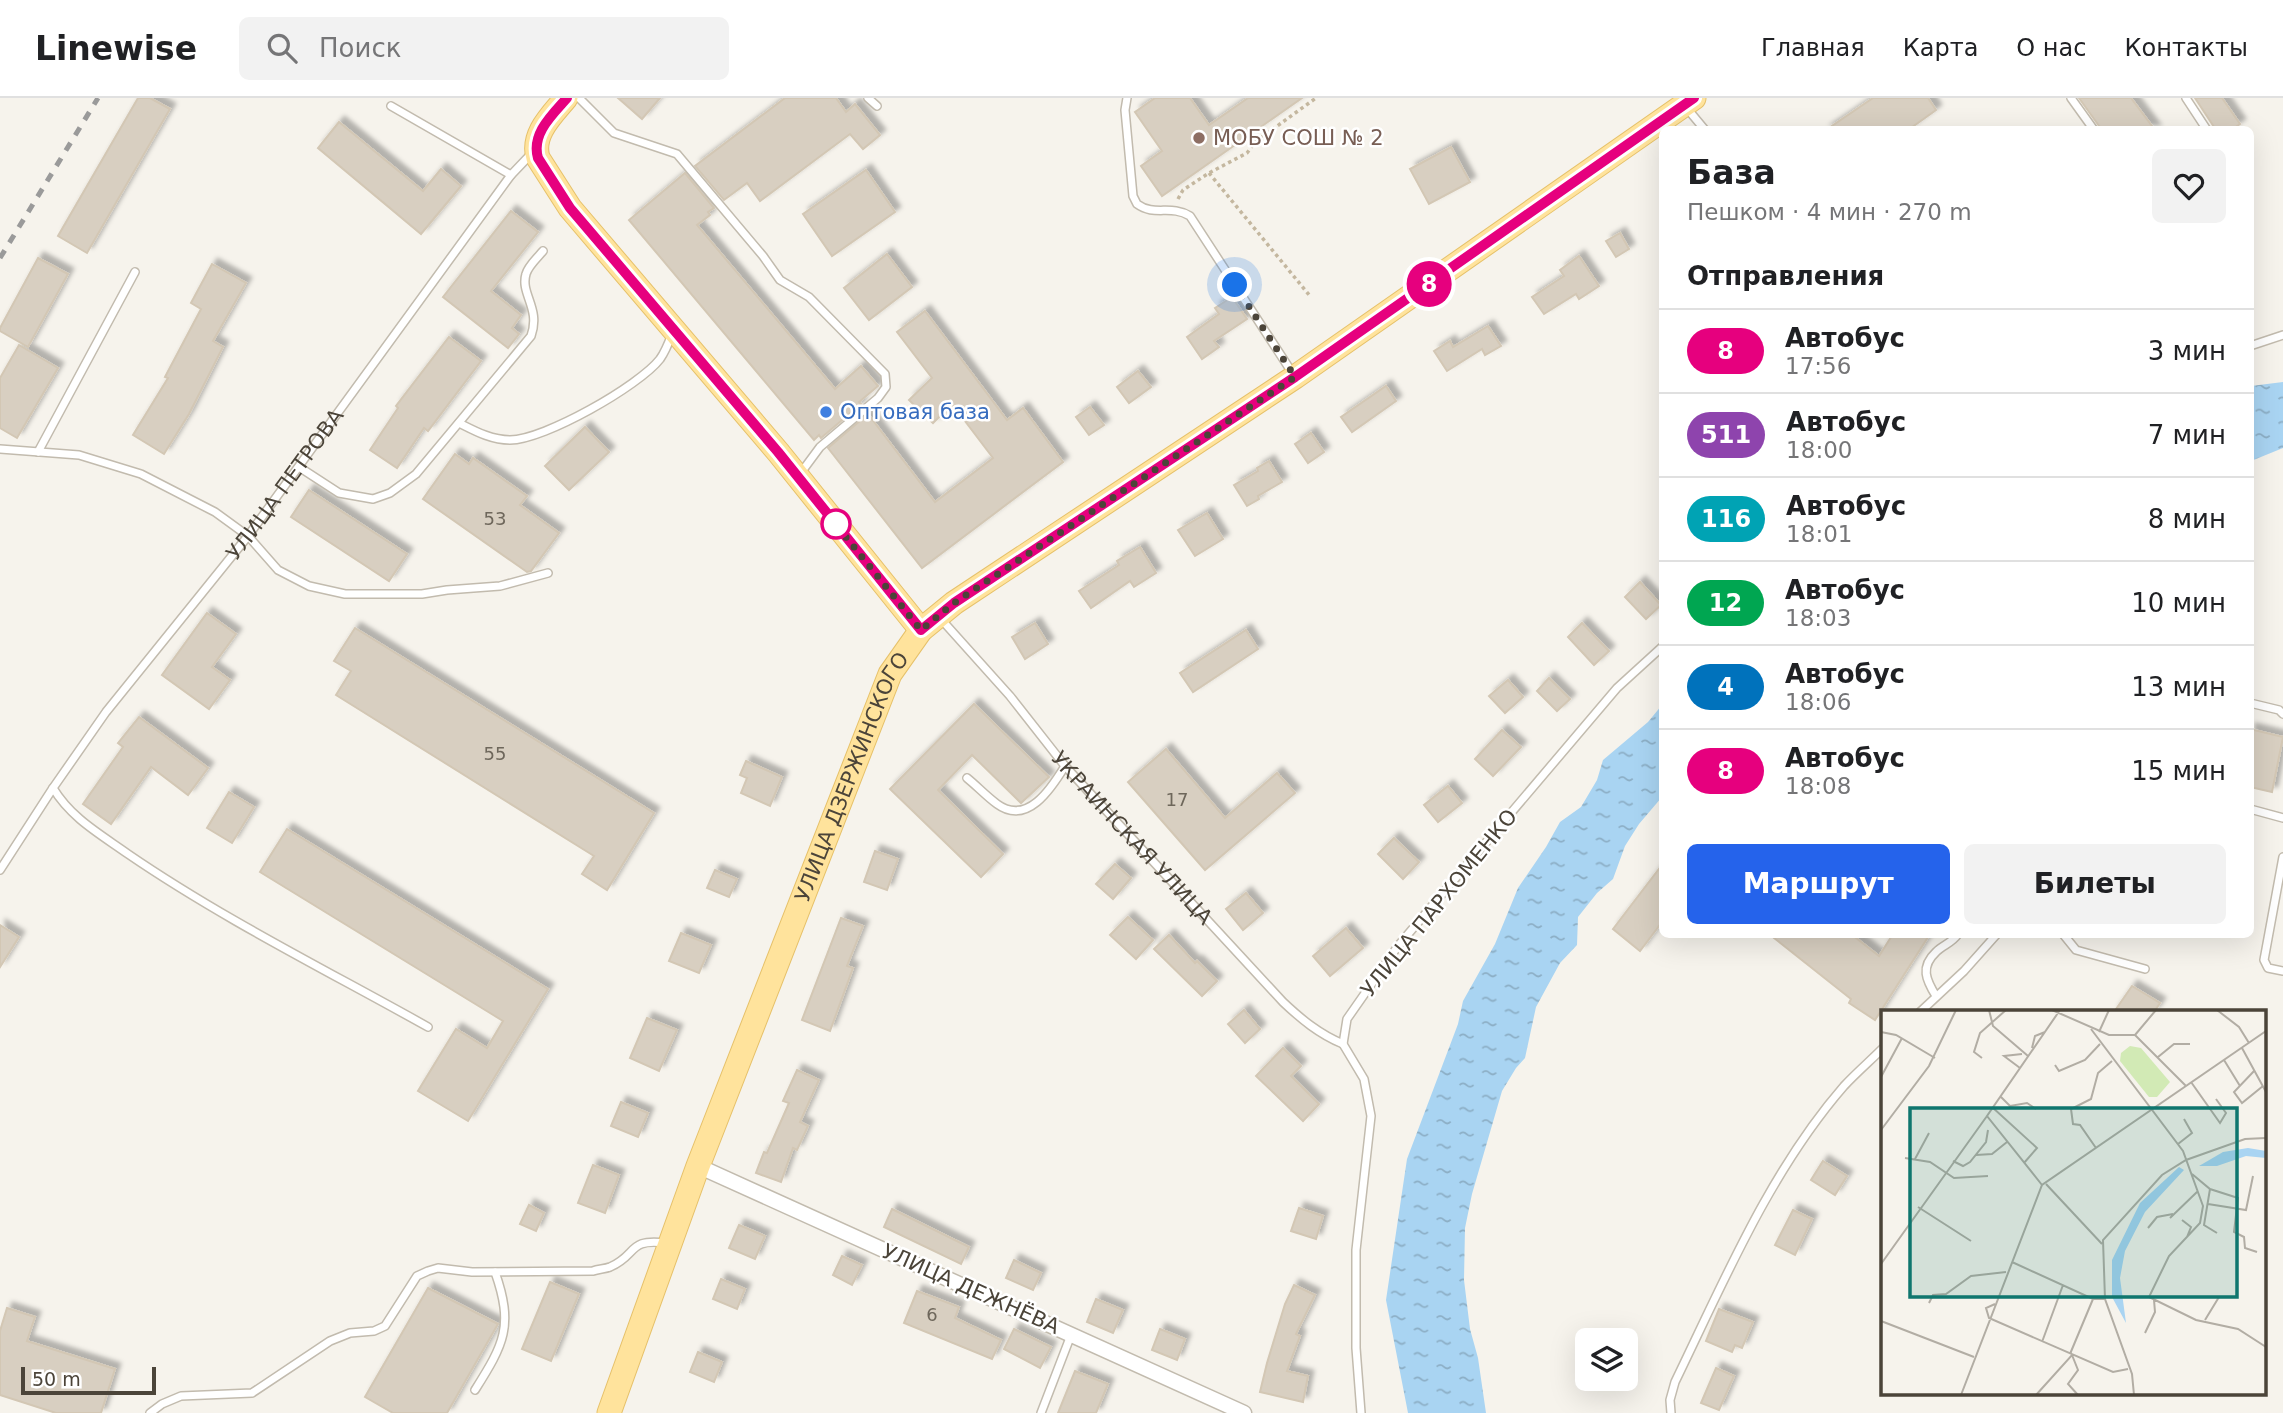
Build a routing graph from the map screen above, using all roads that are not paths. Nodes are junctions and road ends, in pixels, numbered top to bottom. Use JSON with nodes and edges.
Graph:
{"nodes":[{"id":1,"x":566,"y":98,"type":"edge"},
{"id":2,"x":579,"y":98,"type":"edge"},
{"id":3,"x":867,"y":98,"type":"edge"},
{"id":4,"x":1127,"y":98,"type":"edge"},
{"id":5,"x":2071,"y":98,"type":"edge"},
{"id":6,"x":2186,"y":98,"type":"edge"},
{"id":7,"x":1685,"y":100,"type":"edge"},
{"id":8,"x":391,"y":106,"type":"dead end"},
{"id":9,"x":877,"y":106,"type":"dead end"},
{"id":10,"x":1702,"y":126,"type":"edge"},
{"id":11,"x":2091,"y":126,"type":"edge"},
{"id":12,"x":2204,"y":126,"type":"edge"},
{"id":13,"x":535,"y":149,"type":"junction"},
{"id":14,"x":511,"y":175,"type":"junction"},
{"id":15,"x":543,"y":251,"type":"dead end"},
{"id":16,"x":135,"y":272,"type":"dead end"},
{"id":17,"x":674,"y":331,"type":"junction"},
{"id":18,"x":2283,"y":335,"type":"edge"},
{"id":19,"x":2254,"y":345,"type":"edge"},
{"id":20,"x":1295,"y":377,"type":"junction"},
{"id":21,"x":458,"y":423,"type":"junction"},
{"id":22,"x":0,"y":449,"type":"edge"},
{"id":23,"x":38,"y":452,"type":"junction"},
{"id":24,"x":299,"y":467,"type":"junction"},
{"id":25,"x":798,"y":478,"type":"junction"},
{"id":26,"x":248,"y":536,"type":"junction"},
{"id":27,"x":548,"y":573,"type":"dead end"},
{"id":28,"x":929,"y":623,"type":"junction"},
{"id":29,"x":1659,"y":650,"type":"edge"},
{"id":30,"x":2254,"y":704,"type":"edge"},
{"id":31,"x":2283,"y":714,"type":"edge"},
{"id":32,"x":1065,"y":766,"type":"junction"},
{"id":33,"x":967,"y":778,"type":"dead end"},
{"id":34,"x":53,"y":788,"type":"junction"},
{"id":35,"x":2254,"y":810,"type":"edge"},
{"id":36,"x":2283,"y":818,"type":"edge"},
{"id":37,"x":2283,"y":857,"type":"edge"},
{"id":38,"x":0,"y":870,"type":"edge"},
{"id":39,"x":1953,"y":938,"type":"edge"},
{"id":40,"x":1993,"y":938,"type":"edge"},
{"id":41,"x":2066,"y":938,"type":"edge"},
{"id":42,"x":2145,"y":969,"type":"dead end"},
{"id":43,"x":2283,"y":971,"type":"edge"},
{"id":44,"x":1936,"y":996,"type":"junction"},
{"id":45,"x":1922,"y":1010,"type":"edge"},
{"id":46,"x":428,"y":1027,"type":"dead end"},
{"id":47,"x":1343,"y":1044,"type":"junction"},
{"id":48,"x":1881,"y":1050,"type":"edge"},
{"id":49,"x":698,"y":1166,"type":"junction"},
{"id":50,"x":670,"y":1243,"type":"junction"},
{"id":51,"x":495,"y":1272,"type":"junction"},
{"id":52,"x":1071,"y":1334,"type":"junction"},
{"id":53,"x":475,"y":1390,"type":"dead end"},
{"id":54,"x":150,"y":1413,"type":"edge"},
{"id":55,"x":609,"y":1413,"type":"edge"},
{"id":56,"x":1041,"y":1413,"type":"edge"},
{"id":57,"x":1244,"y":1413,"type":"edge"},
{"id":58,"x":1361,"y":1413,"type":"edge"},
{"id":59,"x":1671,"y":1413,"type":"edge"}],
"edges":[{"from":1,"to":13,"type":"main road","name":"УЛИЦА ПЕТРОВА"},
{"from":2,"to":25,"type":"lane"},
{"from":3,"to":9,"type":"lane"},
{"from":4,"to":20,"type":"lane"},
{"from":5,"to":11,"type":"lane"},
{"from":6,"to":12,"type":"lane"},
{"from":7,"to":10,"type":"lane"},
{"from":7,"to":20,"type":"main road","name":"УЛИЦА ДЗЕРЖИНСКОГО"},
{"from":8,"to":14,"type":"lane"},
{"from":13,"to":14,"type":"lane","name":"УЛИЦА ПЕТРОВА"},
{"from":13,"to":17,"type":"main road","name":"УКРАИНСКАЯ УЛИЦА"},
{"from":14,"to":24,"type":"lane","name":"УЛИЦА ПЕТРОВА"},
{"from":15,"to":21,"type":"lane"},
{"from":16,"to":23,"type":"lane"},
{"from":17,"to":21,"type":"lane"},
{"from":17,"to":25,"type":"main road","name":"УКРАИНСКАЯ УЛИЦА"},
{"from":18,"to":19,"type":"lane"},
{"from":20,"to":28,"type":"main road","name":"УЛИЦА ДЗЕРЖИНСКОГО"},
{"from":21,"to":24,"type":"lane"},
{"from":22,"to":23,"type":"lane"},
{"from":23,"to":26,"type":"lane"},
{"from":24,"to":26,"type":"lane","name":"УЛИЦА ПЕТРОВА"},
{"from":25,"to":28,"type":"main road","name":"УКРАИНСКАЯ УЛИЦА"},
{"from":26,"to":27,"type":"lane"},
{"from":26,"to":34,"type":"lane","name":"УЛИЦА ПЕТРОВА"},
{"from":28,"to":32,"type":"lane","name":"УКРАИНСКАЯ УЛИЦА"},
{"from":28,"to":49,"type":"main road","name":"УЛИЦА ДЗЕРЖИНСКОГО"},
{"from":29,"to":47,"type":"lane","name":"УЛИЦА ПАРХОМЕНКО"},
{"from":30,"to":31,"type":"lane"},
{"from":32,"to":33,"type":"lane"},
{"from":32,"to":47,"type":"lane","name":"УКРАИНСКАЯ УЛИЦА"},
{"from":34,"to":38,"type":"lane","name":"УЛИЦА ПЕТРОВА"},
{"from":34,"to":46,"type":"lane"},
{"from":35,"to":36,"type":"lane"},
{"from":37,"to":43,"type":"lane"},
{"from":39,"to":44,"type":"lane"},
{"from":40,"to":44,"type":"lane"},
{"from":41,"to":42,"type":"lane"},
{"from":44,"to":45,"type":"lane"},
{"from":47,"to":58,"type":"lane"},
{"from":48,"to":59,"type":"lane"},
{"from":49,"to":50,"type":"main road","name":"УЛИЦА ДЗЕРЖИНСКОГО"},
{"from":49,"to":52,"type":"street","name":"УЛИЦА ДЕЖНЁВА"},
{"from":50,"to":51,"type":"lane"},
{"from":50,"to":55,"type":"main road","name":"УЛИЦА ДЗЕРЖИНСКОГО"},
{"from":51,"to":53,"type":"lane"},
{"from":51,"to":54,"type":"lane"},
{"from":52,"to":56,"type":"lane"},
{"from":52,"to":57,"type":"street","name":"УЛИЦА ДЕЖНЁВА"}]}
